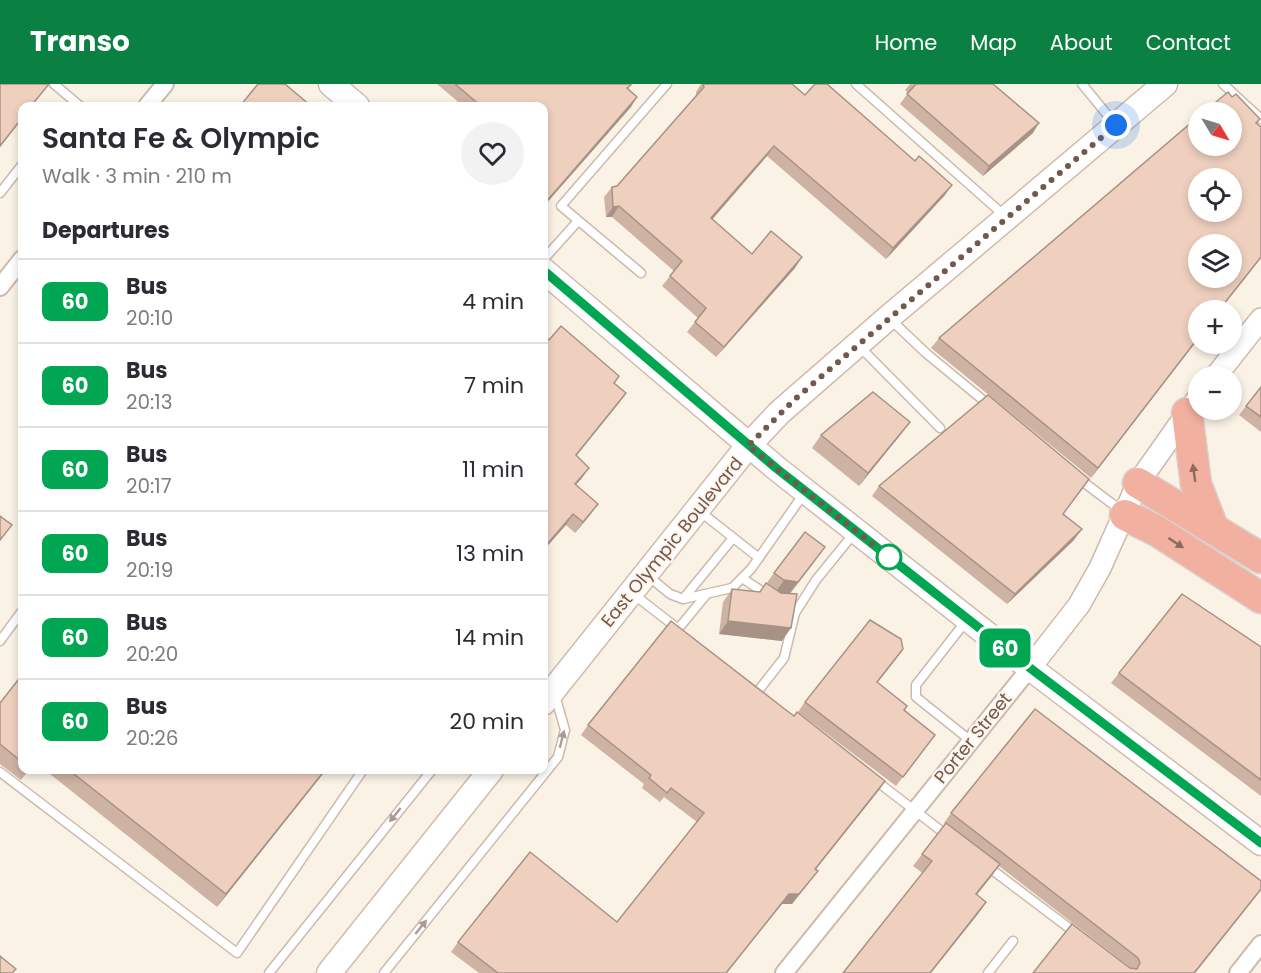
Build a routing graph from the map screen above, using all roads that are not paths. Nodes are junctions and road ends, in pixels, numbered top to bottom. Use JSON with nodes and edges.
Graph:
{"nodes":[{"id":1,"x":54,"y":84,"type":"edge"},
{"id":2,"x":165,"y":84,"type":"edge"},
{"id":3,"x":331,"y":84,"type":"edge"},
{"id":4,"x":667,"y":84,"type":"edge"},
{"id":5,"x":856,"y":84,"type":"edge"},
{"id":6,"x":1082,"y":84,"type":"edge"},
{"id":7,"x":1165,"y":84,"type":"edge"},
{"id":8,"x":1223,"y":84,"type":"edge"},
{"id":9,"x":75,"y":102,"type":"edge"},
{"id":10,"x":150,"y":102,"type":"edge"},
{"id":11,"x":352,"y":102,"type":"edge"},
{"id":12,"x":1261,"y":119,"type":"edge"},
{"id":13,"x":1116,"y":125,"type":"junction"},
{"id":14,"x":18,"y":170,"type":"edge"},
{"id":15,"x":0,"y":193,"type":"edge"},
{"id":16,"x":1006,"y":217,"type":"junction"},
{"id":17,"x":578,"y":220,"type":"junction"},
{"id":18,"x":548,"y":254,"type":"edge"},
{"id":19,"x":18,"y":264,"type":"edge"},
{"id":20,"x":641,"y":273,"type":"dead end"},
{"id":21,"x":548,"y":274,"type":"edge"},
{"id":22,"x":0,"y":287,"type":"edge"},
{"id":23,"x":889,"y":317,"type":"junction"},
{"id":24,"x":1261,"y":319,"type":"edge"},
{"id":25,"x":857,"y":345,"type":"junction"},
{"id":26,"x":1224,"y":366,"type":"edge"},
{"id":27,"x":998,"y":412,"type":"edge"},
{"id":28,"x":1188,"y":413,"type":"edge"},
{"id":29,"x":1194,"y":420,"type":"edge"},
{"id":30,"x":940,"y":428,"type":"dead end"},
{"id":31,"x":748,"y":446,"type":"junction"},
{"id":32,"x":1069,"y":470,"type":"edge"},
{"id":33,"x":1138,"y":483,"type":"junction"},
{"id":34,"x":806,"y":492,"type":"junction"},
{"id":35,"x":697,"y":510,"type":"junction"},
{"id":36,"x":1125,"y":514,"type":"junction"},
{"id":37,"x":1213,"y":528,"type":"junction"},
{"id":38,"x":856,"y":531,"type":"junction"},
{"id":39,"x":733,"y":538,"type":"junction"},
{"id":40,"x":759,"y":558,"type":"junction"},
{"id":41,"x":1261,"y":558,"type":"edge"},
{"id":42,"x":742,"y":578,"type":"junction"},
{"id":43,"x":639,"y":583,"type":"junction"},
{"id":44,"x":706,"y":596,"type":"junction"},
{"id":45,"x":1261,"y":598,"type":"edge"},
{"id":46,"x":683,"y":599,"type":"junction"},
{"id":47,"x":783,"y":600,"type":"edge"},
{"id":48,"x":18,"y":616,"type":"edge"},
{"id":49,"x":968,"y":619,"type":"junction"},
{"id":50,"x":678,"y":628,"type":"junction"},
{"id":51,"x":687,"y":636,"type":"edge"},
{"id":52,"x":0,"y":641,"type":"edge"},
{"id":53,"x":1030,"y":668,"type":"junction"},
{"id":54,"x":750,"y":684,"type":"edge"},
{"id":55,"x":759,"y":691,"type":"junction"},
{"id":56,"x":548,"y":693,"type":"edge"},
{"id":57,"x":768,"y":698,"type":"edge"},
{"id":58,"x":548,"y":699,"type":"edge"},
{"id":59,"x":971,"y":741,"type":"junction"},
{"id":60,"x":548,"y":770,"type":"edge"},
{"id":61,"x":0,"y":772,"type":"edge"},
{"id":62,"x":360,"y":774,"type":"edge"},
{"id":63,"x":429,"y":774,"type":"edge"},
{"id":64,"x":487,"y":774,"type":"edge"},
{"id":65,"x":545,"y":774,"type":"edge"},
{"id":66,"x":869,"y":776,"type":"edge"},
{"id":67,"x":915,"y":811,"type":"junction"},
{"id":68,"x":957,"y":843,"type":"edge"},
{"id":69,"x":1261,"y":843,"type":"edge"},
{"id":70,"x":976,"y":858,"type":"edge"},
{"id":71,"x":1013,"y":941,"type":"dead end"},
{"id":72,"x":1089,"y":944,"type":"edge"},
{"id":73,"x":1261,"y":944,"type":"edge"},
{"id":74,"x":270,"y":973,"type":"edge"},
{"id":75,"x":329,"y":973,"type":"edge"},
{"id":76,"x":384,"y":973,"type":"edge"},
{"id":77,"x":784,"y":973,"type":"edge"},
{"id":78,"x":988,"y":973,"type":"edge"},
{"id":79,"x":1238,"y":973,"type":"edge"}],
"edges":[{"from":1,"to":9,"type":"lane"},
{"from":2,"to":10,"type":"street"},
{"from":3,"to":11,"type":"main road"},
{"from":4,"to":17,"type":"lane"},
{"from":5,"to":16,"type":"lane"},
{"from":6,"to":13,"type":"lane"},
{"from":7,"to":13,"type":"main road","name":"East Olympic Boulevard"},
{"from":8,"to":12,"type":"lane"},
{"from":13,"to":16,"type":"main road","name":"East Olympic Boulevard"},
{"from":14,"to":15,"type":"lane"},
{"from":16,"to":23,"type":"main road","name":"East Olympic Boulevard"},
{"from":17,"to":18,"type":"lane"},
{"from":17,"to":20,"type":"lane"},
{"from":19,"to":22,"type":"street"},
{"from":21,"to":31,"type":"main road"},
{"from":23,"to":25,"type":"main road","name":"East Olympic Boulevard"},
{"from":23,"to":27,"type":"lane"},
{"from":24,"to":26,"type":"street"},
{"from":25,"to":30,"type":"lane"},
{"from":25,"to":31,"type":"main road","name":"East Olympic Boulevard"},
{"from":28,"to":33,"type":"street","name":"Porter Street"},
{"from":37,"to":29,"type":"highway","one_way":true},
{"from":31,"to":34,"type":"main road"},
{"from":31,"to":35,"type":"main road","name":"East Olympic Boulevard"},
{"from":32,"to":36,"type":"lane"},
{"from":33,"to":36,"type":"street","name":"Porter Street"},
{"from":33,"to":37,"type":"highway"},
{"from":34,"to":38,"type":"main road"},
{"from":34,"to":40,"type":"lane"},
{"from":35,"to":39,"type":"lane"},
{"from":35,"to":43,"type":"main road","name":"East Olympic Boulevard"},
{"from":36,"to":45,"type":"highway","one_way":true},
{"from":36,"to":53,"type":"street","name":"Porter Street"},
{"from":37,"to":41,"type":"highway"},
{"from":38,"to":49,"type":"main road"},
{"from":38,"to":55,"type":"lane"},
{"from":39,"to":40,"type":"lane"},
{"from":39,"to":46,"type":"lane"},
{"from":40,"to":42,"type":"lane"},
{"from":42,"to":44,"type":"lane"},
{"from":42,"to":47,"type":"lane"},
{"from":43,"to":46,"type":"lane"},
{"from":43,"to":50,"type":"lane"},
{"from":43,"to":56,"type":"main road","name":"East Olympic Boulevard"},
{"from":44,"to":46,"type":"lane"},
{"from":44,"to":50,"type":"lane"},
{"from":48,"to":52,"type":"lane"},
{"from":49,"to":53,"type":"main road"},
{"from":49,"to":59,"type":"lane"},
{"from":50,"to":51,"type":"lane"},
{"from":53,"to":59,"type":"street","name":"Porter Street"},
{"from":53,"to":69,"type":"main road"},
{"from":54,"to":55,"type":"lane"},
{"from":55,"to":57,"type":"lane"},
{"from":60,"to":58,"type":"lane","one_way":true},
{"from":59,"to":67,"type":"street","name":"Porter Street"},
{"from":61,"to":62,"type":"lane"},
{"from":63,"to":74,"type":"lane","one_way":true},
{"from":64,"to":75,"type":"main road"},
{"from":76,"to":65,"type":"lane","one_way":true},
{"from":66,"to":67,"type":"lane"},
{"from":67,"to":68,"type":"lane"},
{"from":67,"to":77,"type":"street","name":"Porter Street"},
{"from":70,"to":72,"type":"lane"},
{"from":71,"to":78,"type":"lane"},
{"from":73,"to":79,"type":"street"}]}
